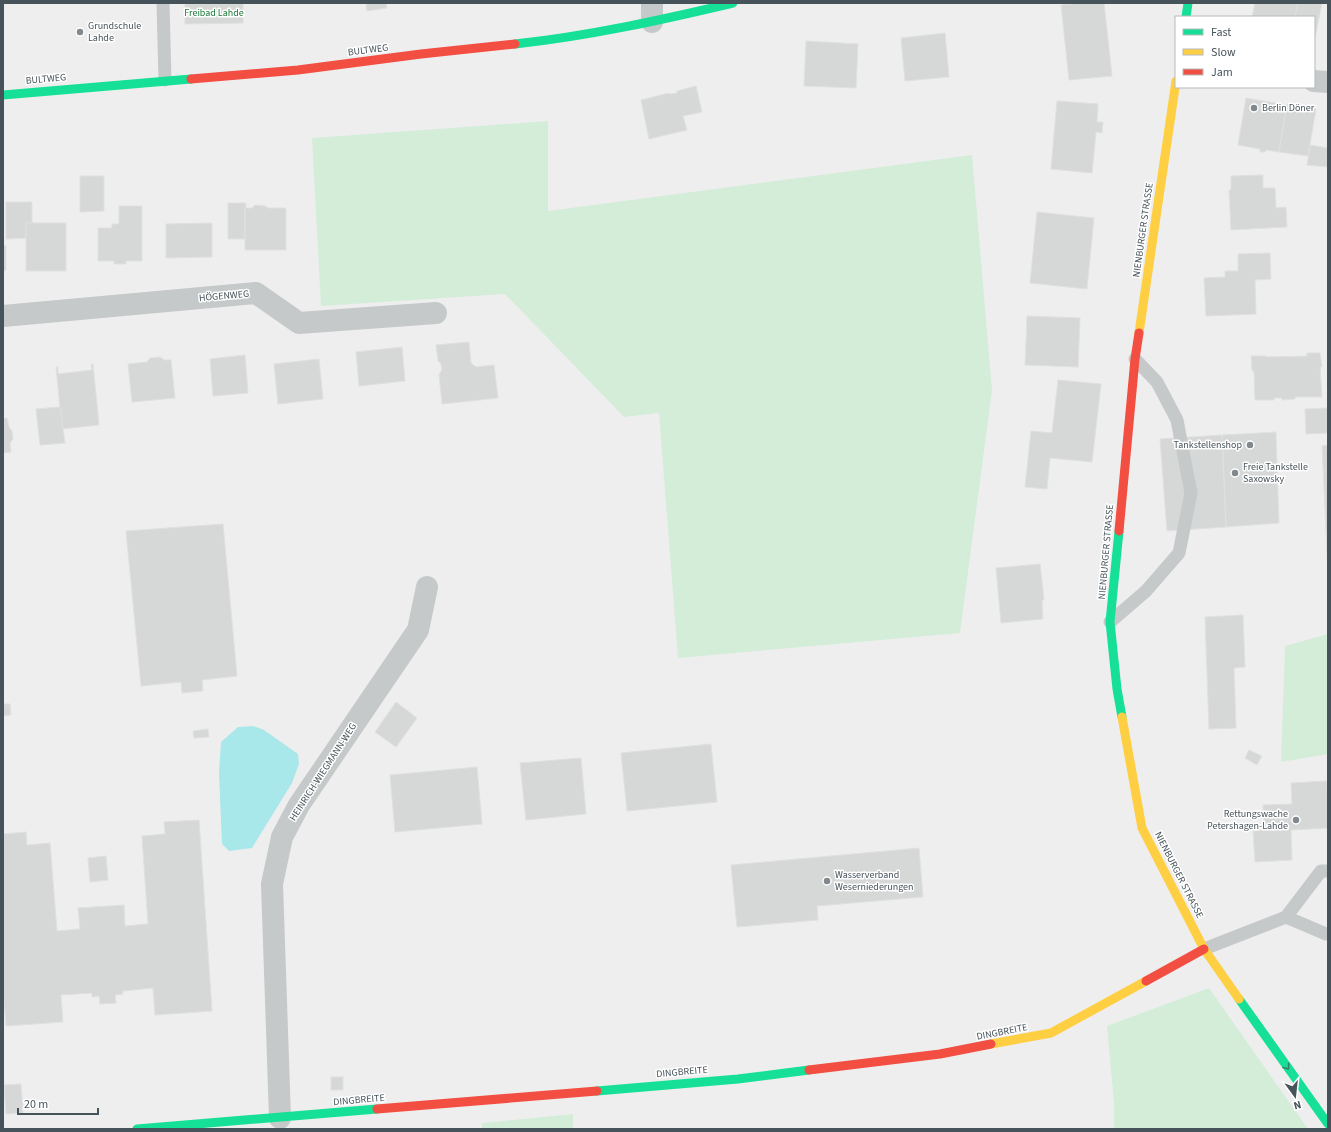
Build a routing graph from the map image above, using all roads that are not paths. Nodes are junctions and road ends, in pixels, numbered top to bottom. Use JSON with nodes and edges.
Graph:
{"nodes":[{"id":1,"x":163,"y":3,"type":"edge"},
{"id":2,"x":733,"y":3,"type":"edge"},
{"id":3,"x":1188,"y":3,"type":"edge"},
{"id":4,"x":652,"y":12,"type":"edge"},
{"id":5,"x":1186,"y":16,"type":"edge"},
{"id":6,"x":165,"y":80,"type":"junction"},
{"id":7,"x":1315,"y":81,"type":"edge"},
{"id":8,"x":1328,"y":82,"type":"edge"},
{"id":9,"x":1175,"y":88,"type":"edge"},
{"id":10,"x":3,"y":95,"type":"edge"},
{"id":11,"x":436,"y":313,"type":"dead end"},
{"id":12,"x":3,"y":316,"type":"edge"},
{"id":13,"x":1135,"y":359,"type":"junction"},
{"id":14,"x":427,"y":587,"type":"dead end"},
{"id":15,"x":1110,"y":622,"type":"junction"},
{"id":16,"x":1328,"y":871,"type":"edge"},
{"id":17,"x":1286,"y":917,"type":"junction"},
{"id":18,"x":1328,"y":934,"type":"edge"},
{"id":19,"x":1204,"y":949,"type":"junction"},
{"id":20,"x":1240,"y":1001,"type":"junction"},
{"id":21,"x":1302,"y":1071,"type":"dead end"},
{"id":22,"x":280,"y":1118,"type":"junction"},
{"id":23,"x":1328,"y":1124,"type":"edge"},
{"id":24,"x":137,"y":1129,"type":"edge"}],
"edges":[{"from":1,"to":6,"type":"lane"},
{"from":2,"to":4,"type":"street","name":"BULTWEG"},
{"from":3,"to":5,"type":"street"},
{"from":4,"to":6,"type":"street","name":"BULTWEG"},
{"from":6,"to":10,"type":"street","name":"BULTWEG"},
{"from":7,"to":8,"type":"street"},
{"from":9,"to":13,"type":"street","name":"NIENBURGER STRASSE"},
{"from":11,"to":12,"type":"street","name":"HÖGENWEG"},
{"from":13,"to":15,"type":"street","name":"NIENBURGER STRASSE"},
{"from":13,"to":15,"type":"lane"},
{"from":14,"to":22,"type":"street","name":"HEINRICH-WIEGMANN-WEG"},
{"from":15,"to":19,"type":"street","name":"NIENBURGER STRASSE"},
{"from":16,"to":17,"type":"lane"},
{"from":17,"to":18,"type":"lane"},
{"from":17,"to":19,"type":"lane"},
{"from":19,"to":20,"type":"street","name":"NIENBURGER STRASSE"},
{"from":19,"to":22,"type":"street","name":"DINGBREITE"},
{"from":20,"to":21,"type":"street","name":"NIENBURGER STRASSE"},
{"from":20,"to":23,"type":"street","name":"NIENBURGER STRASSE","one_way":true},
{"from":22,"to":24,"type":"street","name":"DINGBREITE"}]}
